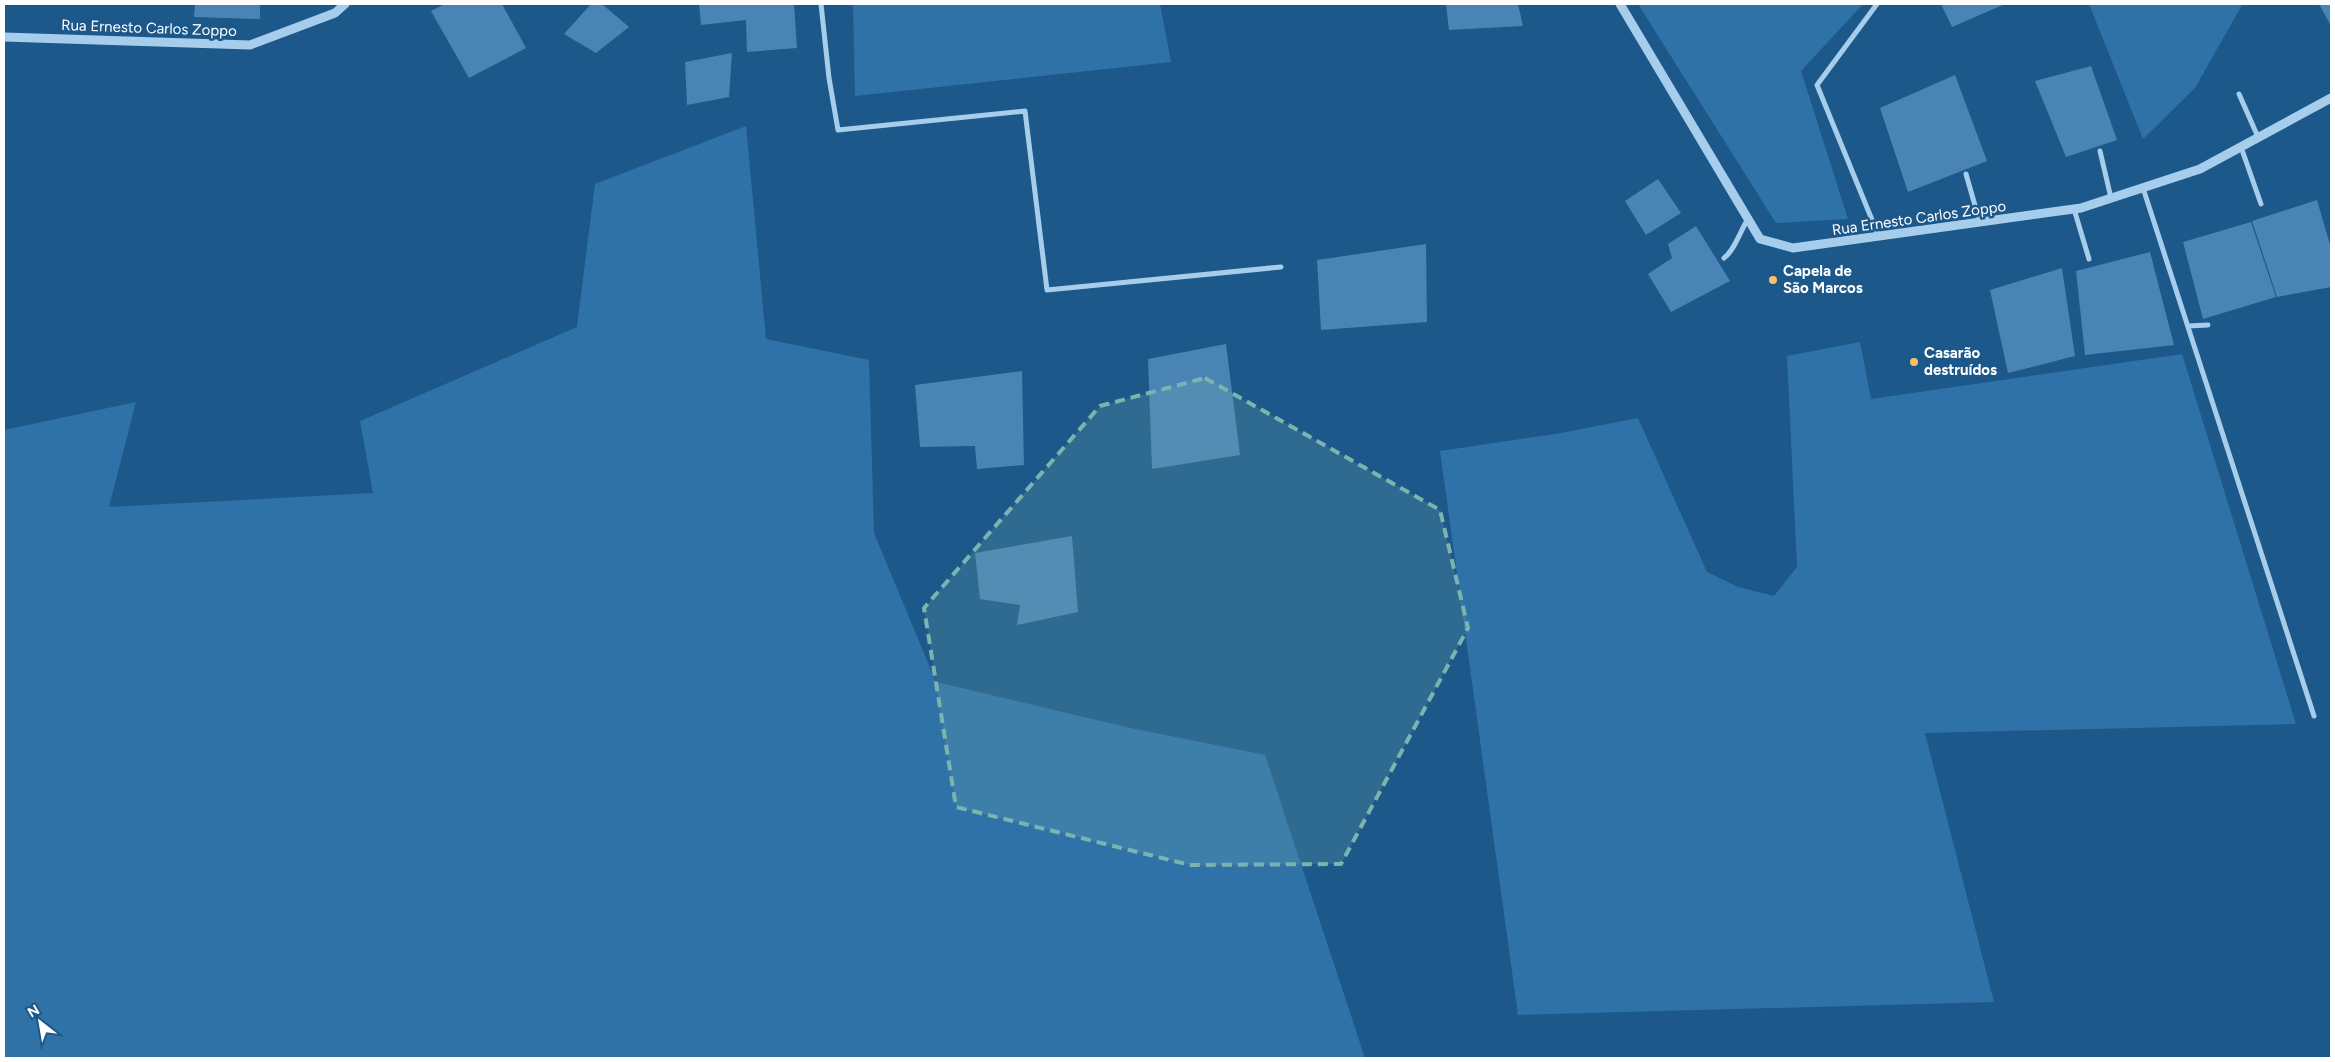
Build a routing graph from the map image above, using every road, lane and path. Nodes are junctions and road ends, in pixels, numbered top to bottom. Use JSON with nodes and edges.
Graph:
{"nodes":[{"id":1,"x":344,"y":4,"type":"edge"},
{"id":2,"x":821,"y":4,"type":"edge"},
{"id":3,"x":1620,"y":4,"type":"edge"},
{"id":4,"x":1877,"y":4,"type":"edge"},
{"id":5,"x":4,"y":37,"type":"edge"},
{"id":6,"x":2239,"y":94,"type":"dead end"},
{"id":7,"x":2331,"y":98,"type":"edge"},
{"id":8,"x":2258,"y":137,"type":"junction"},
{"id":9,"x":2241,"y":147,"type":"junction"},
{"id":10,"x":2100,"y":150,"type":"dead end"},
{"id":11,"x":1966,"y":174,"type":"dead end"},
{"id":12,"x":2143,"y":188,"type":"junction"},
{"id":13,"x":2111,"y":198,"type":"junction"},
{"id":14,"x":2261,"y":204,"type":"dead end"},
{"id":15,"x":2074,"y":209,"type":"junction"},
{"id":16,"x":1749,"y":219,"type":"junction"},
{"id":17,"x":1980,"y":223,"type":"junction"},
{"id":18,"x":1879,"y":238,"type":"junction"},
{"id":19,"x":1724,"y":258,"type":"dead end"},
{"id":20,"x":2089,"y":259,"type":"dead end"},
{"id":21,"x":1281,"y":267,"type":"dead end"},
{"id":22,"x":2208,"y":325,"type":"dead end"},
{"id":23,"x":2188,"y":326,"type":"junction"},
{"id":24,"x":2314,"y":716,"type":"dead end"}],
"edges":[{"from":1,"to":5,"type":"street","name":"Rua Ernesto Carlos Zoppo"},
{"from":2,"to":21,"type":"street"},
{"from":3,"to":16,"type":"street","name":"Rua Ernesto Carlos Zoppo"},
{"from":4,"to":18,"type":"street"},
{"from":6,"to":8,"type":"street"},
{"from":7,"to":8,"type":"street","name":"Rua Ernesto Carlos Zoppo"},
{"from":8,"to":9,"type":"street","name":"Rua Ernesto Carlos Zoppo"},
{"from":9,"to":12,"type":"street","name":"Rua Ernesto Carlos Zoppo"},
{"from":9,"to":14,"type":"street"},
{"from":10,"to":13,"type":"street"},
{"from":11,"to":17,"type":"street"},
{"from":12,"to":13,"type":"street","name":"Rua Ernesto Carlos Zoppo"},
{"from":12,"to":23,"type":"street"},
{"from":13,"to":15,"type":"street","name":"Rua Ernesto Carlos Zoppo"},
{"from":15,"to":17,"type":"street","name":"Rua Ernesto Carlos Zoppo"},
{"from":15,"to":20,"type":"street"},
{"from":16,"to":18,"type":"street","name":"Rua Ernesto Carlos Zoppo"},
{"from":16,"to":19,"type":"street"},
{"from":17,"to":18,"type":"street","name":"Rua Ernesto Carlos Zoppo"},
{"from":22,"to":23,"type":"street"},
{"from":23,"to":24,"type":"street"}]}
